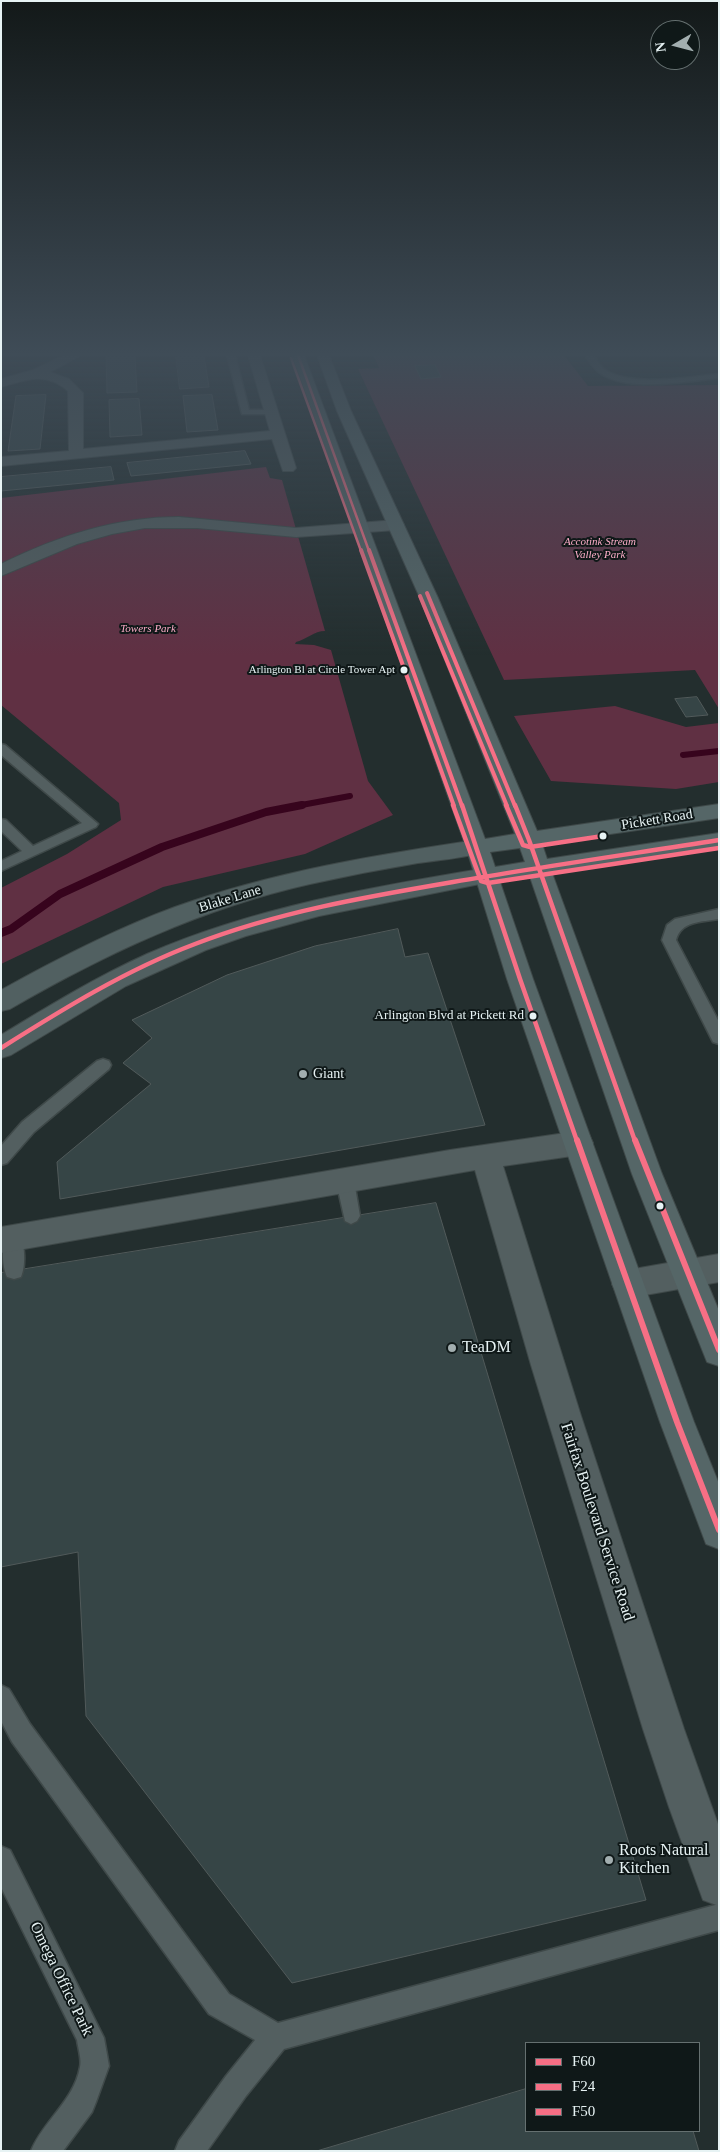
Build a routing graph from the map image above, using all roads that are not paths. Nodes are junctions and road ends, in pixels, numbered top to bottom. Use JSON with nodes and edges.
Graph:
{"nodes":[{"id":1,"x":63,"y":455,"type":"edge"},
{"id":2,"x":284,"y":455,"type":"edge"},
{"id":3,"x":334,"y":455,"type":"edge"},
{"id":4,"x":364,"y":455,"type":"edge"},
{"id":5,"x":1,"y":462,"type":"edge"},
{"id":6,"x":288,"y":468,"type":"dead end"},
{"id":7,"x":396,"y":524,"type":"junction"},
{"id":8,"x":360,"y":529,"type":"junction"},
{"id":9,"x":1,"y":571,"type":"edge"},
{"id":10,"x":1,"y":748,"type":"edge"},
{"id":11,"x":719,"y":811,"type":"edge"},
{"id":12,"x":1,"y":823,"type":"edge"},
{"id":13,"x":530,"y":840,"type":"junction"},
{"id":14,"x":719,"y":840,"type":"edge"},
{"id":15,"x":476,"y":847,"type":"junction"},
{"id":16,"x":32,"y":852,"type":"junction"},
{"id":17,"x":1,"y":868,"type":"edge"},
{"id":18,"x":540,"y":868,"type":"junction"},
{"id":19,"x":487,"y":876,"type":"junction"},
{"id":20,"x":719,"y":914,"type":"edge"},
{"id":21,"x":1,"y":1002,"type":"edge"},
{"id":22,"x":719,"y":1038,"type":"edge"},
{"id":23,"x":1,"y":1048,"type":"edge"},
{"id":24,"x":103,"y":1065,"type":"dead end"},
{"id":25,"x":578,"y":1143,"type":"junction"},
{"id":26,"x":486,"y":1157,"type":"junction"},
{"id":27,"x":1,"y":1158,"type":"edge"},
{"id":28,"x":345,"y":1181,"type":"junction"},
{"id":29,"x":351,"y":1216,"type":"dead end"},
{"id":30,"x":7,"y":1239,"type":"edge"},
{"id":31,"x":719,"y":1268,"type":"edge"},
{"id":32,"x":14,"y":1271,"type":"dead end"},
{"id":33,"x":686,"y":1274,"type":"junction"},
{"id":34,"x":628,"y":1284,"type":"junction"},
{"id":35,"x":719,"y":1351,"type":"edge"},
{"id":36,"x":719,"y":1531,"type":"edge"},
{"id":37,"x":1,"y":1697,"type":"edge"},
{"id":38,"x":1,"y":1859,"type":"edge"},
{"id":39,"x":719,"y":1884,"type":"edge"},
{"id":40,"x":719,"y":1916,"type":"edge"},
{"id":41,"x":276,"y":2037,"type":"junction"},
{"id":42,"x":45,"y":2151,"type":"edge"},
{"id":43,"x":189,"y":2151,"type":"edge"}],
"edges":[{"from":1,"to":5,"type":"street"},
{"from":2,"to":6,"type":"street"},
{"from":3,"to":8,"type":"main road"},
{"from":4,"to":7,"type":"main road"},
{"from":7,"to":8,"type":"street"},
{"from":7,"to":13,"type":"main road"},
{"from":8,"to":9,"type":"street"},
{"from":8,"to":15,"type":"main road"},
{"from":10,"to":16,"type":"lane"},
{"from":11,"to":13,"type":"main road","name":"Pickett Road"},
{"from":12,"to":16,"type":"lane"},
{"from":13,"to":15,"type":"main road","name":"Pickett Road"},
{"from":13,"to":18,"type":"main road"},
{"from":14,"to":18,"type":"main road"},
{"from":15,"to":19,"type":"main road"},
{"from":15,"to":21,"type":"main road","name":"Blake Lane"},
{"from":16,"to":17,"type":"lane"},
{"from":18,"to":19,"type":"main road"},
{"from":18,"to":33,"type":"main road"},
{"from":19,"to":23,"type":"main road"},
{"from":19,"to":25,"type":"main road"},
{"from":20,"to":22,"type":"lane"},
{"from":24,"to":27,"type":"lane"},
{"from":25,"to":26,"type":"street"},
{"from":25,"to":34,"type":"main road"},
{"from":26,"to":28,"type":"street"},
{"from":26,"to":39,"type":"street","name":"Fairfax Boulevard Service Road"},
{"from":28,"to":29,"type":"lane"},
{"from":28,"to":30,"type":"street"},
{"from":30,"to":32,"type":"lane"},
{"from":31,"to":33,"type":"street"},
{"from":33,"to":34,"type":"street"},
{"from":33,"to":35,"type":"main road"},
{"from":34,"to":36,"type":"main road"},
{"from":37,"to":41,"type":"lane"},
{"from":38,"to":42,"type":"lane","name":"Omega Office Park"},
{"from":40,"to":41,"type":"lane"},
{"from":41,"to":43,"type":"lane"}]}
